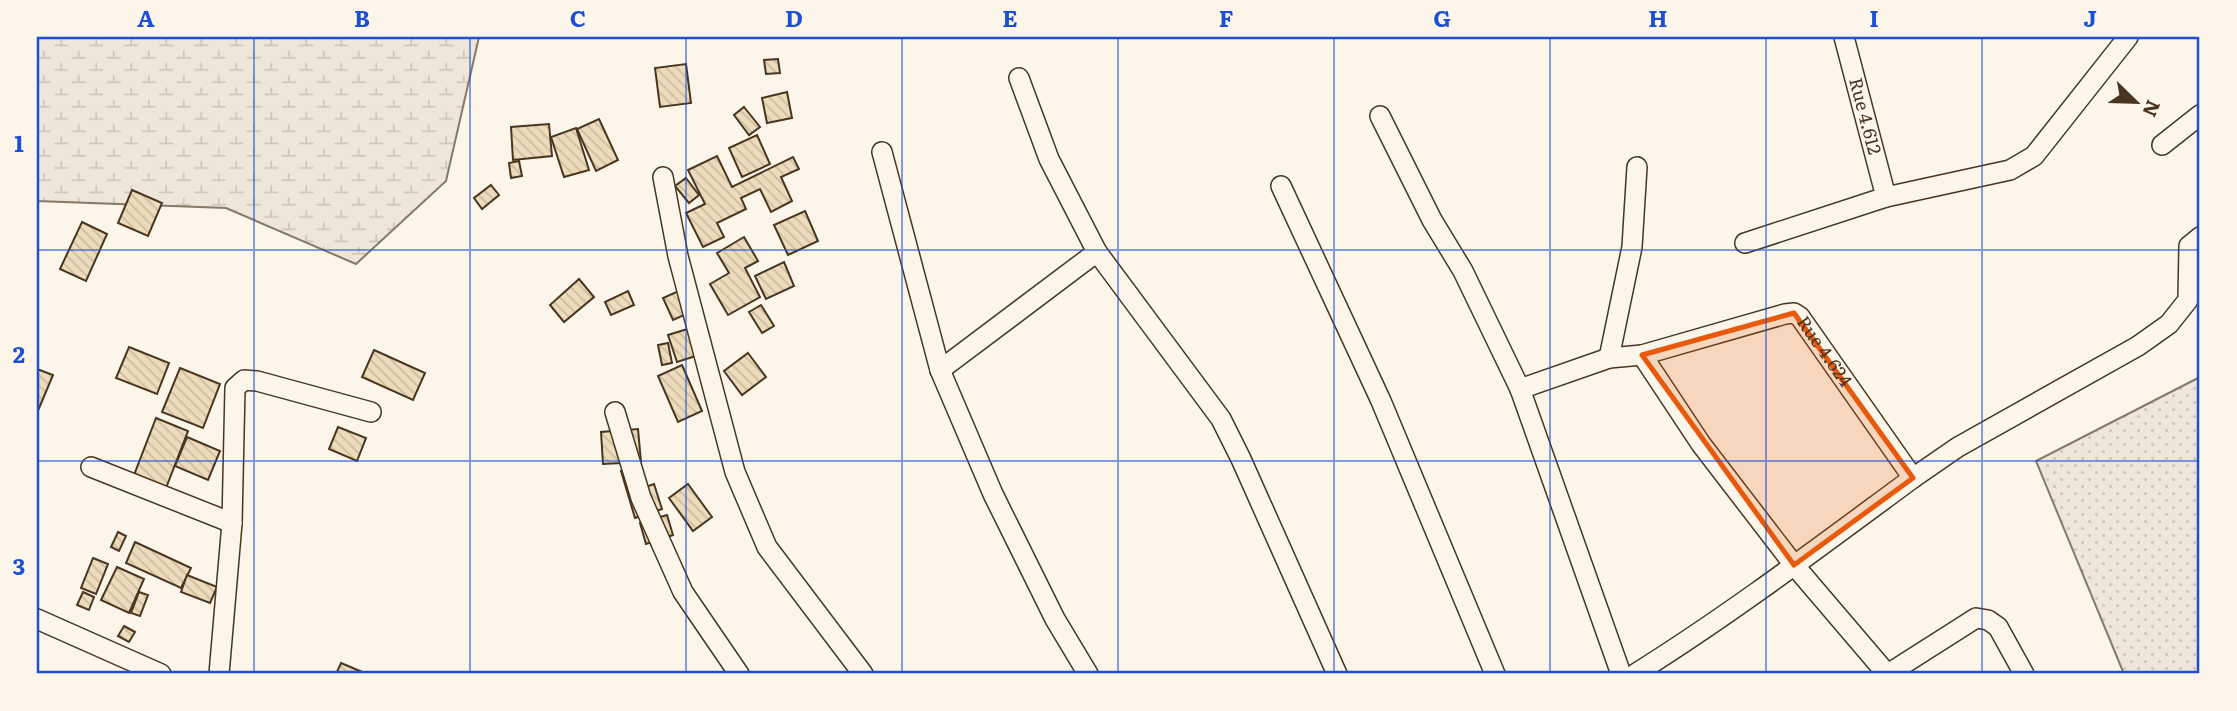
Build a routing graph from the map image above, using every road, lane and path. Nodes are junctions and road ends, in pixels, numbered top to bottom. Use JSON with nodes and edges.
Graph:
{"nodes":[{"id":1,"x":1844,"y":37,"type":"edge"},
{"id":2,"x":2128,"y":37,"type":"edge"},
{"id":3,"x":1020,"y":78,"type":"dead end"},
{"id":4,"x":2200,"y":115,"type":"edge"},
{"id":5,"x":1380,"y":116,"type":"dead end"},
{"id":6,"x":2162,"y":145,"type":"dead end"},
{"id":7,"x":882,"y":152,"type":"dead end"},
{"id":8,"x":1637,"y":167,"type":"dead end"},
{"id":9,"x":663,"y":177,"type":"dead end"},
{"id":10,"x":1281,"y":186,"type":"dead end"},
{"id":11,"x":1886,"y":197,"type":"junction"},
{"id":12,"x":2200,"y":237,"type":"edge"},
{"id":13,"x":1745,"y":243,"type":"dead end"},
{"id":14,"x":1097,"y":253,"type":"junction"},
{"id":15,"x":1642,"y":355,"type":"junction"},
{"id":16,"x":1609,"y":358,"type":"junction"},
{"id":17,"x":940,"y":370,"type":"junction"},
{"id":18,"x":1520,"y":389,"type":"junction"},
{"id":19,"x":371,"y":412,"type":"dead end"},
{"id":20,"x":615,"y":412,"type":"dead end"},
{"id":21,"x":91,"y":467,"type":"dead end"},
{"id":22,"x":1913,"y":478,"type":"junction"},
{"id":23,"x":232,"y":523,"type":"junction"},
{"id":24,"x":1794,"y":565,"type":"junction"},
{"id":25,"x":37,"y":619,"type":"edge"},
{"id":26,"x":161,"y":674,"type":"edge"},
{"id":27,"x":219,"y":674,"type":"edge"},
{"id":28,"x":739,"y":674,"type":"edge"},
{"id":29,"x":863,"y":674,"type":"edge"},
{"id":30,"x":1088,"y":674,"type":"edge"},
{"id":31,"x":1337,"y":674,"type":"edge"},
{"id":32,"x":1495,"y":674,"type":"edge"},
{"id":33,"x":1621,"y":674,"type":"edge"},
{"id":34,"x":1635,"y":674,"type":"edge"},
{"id":35,"x":1888,"y":674,"type":"edge"},
{"id":36,"x":2024,"y":674,"type":"edge"}],
"edges":[{"from":1,"to":11,"type":"street","name":"Rue 4.612"},
{"from":2,"to":11,"type":"street"},
{"from":3,"to":14,"type":"street"},
{"from":4,"to":6,"type":"street"},
{"from":5,"to":18,"type":"street"},
{"from":7,"to":17,"type":"street"},
{"from":8,"to":16,"type":"street"},
{"from":9,"to":29,"type":"street"},
{"from":10,"to":32,"type":"street"},
{"from":11,"to":13,"type":"street"},
{"from":12,"to":22,"type":"street"},
{"from":14,"to":17,"type":"street"},
{"from":14,"to":31,"type":"street"},
{"from":15,"to":16,"type":"street","name":"Rue 4.624"},
{"from":15,"to":22,"type":"street","name":"Rue 4.624"},
{"from":15,"to":24,"type":"street"},
{"from":16,"to":18,"type":"street","name":"Rue 4.624"},
{"from":17,"to":30,"type":"street"},
{"from":18,"to":33,"type":"street"},
{"from":19,"to":23,"type":"street"},
{"from":20,"to":28,"type":"street"},
{"from":21,"to":23,"type":"street"},
{"from":22,"to":24,"type":"street"},
{"from":23,"to":27,"type":"street"},
{"from":24,"to":34,"type":"street"},
{"from":24,"to":35,"type":"street"},
{"from":25,"to":26,"type":"street"},
{"from":35,"to":36,"type":"street"}]}
